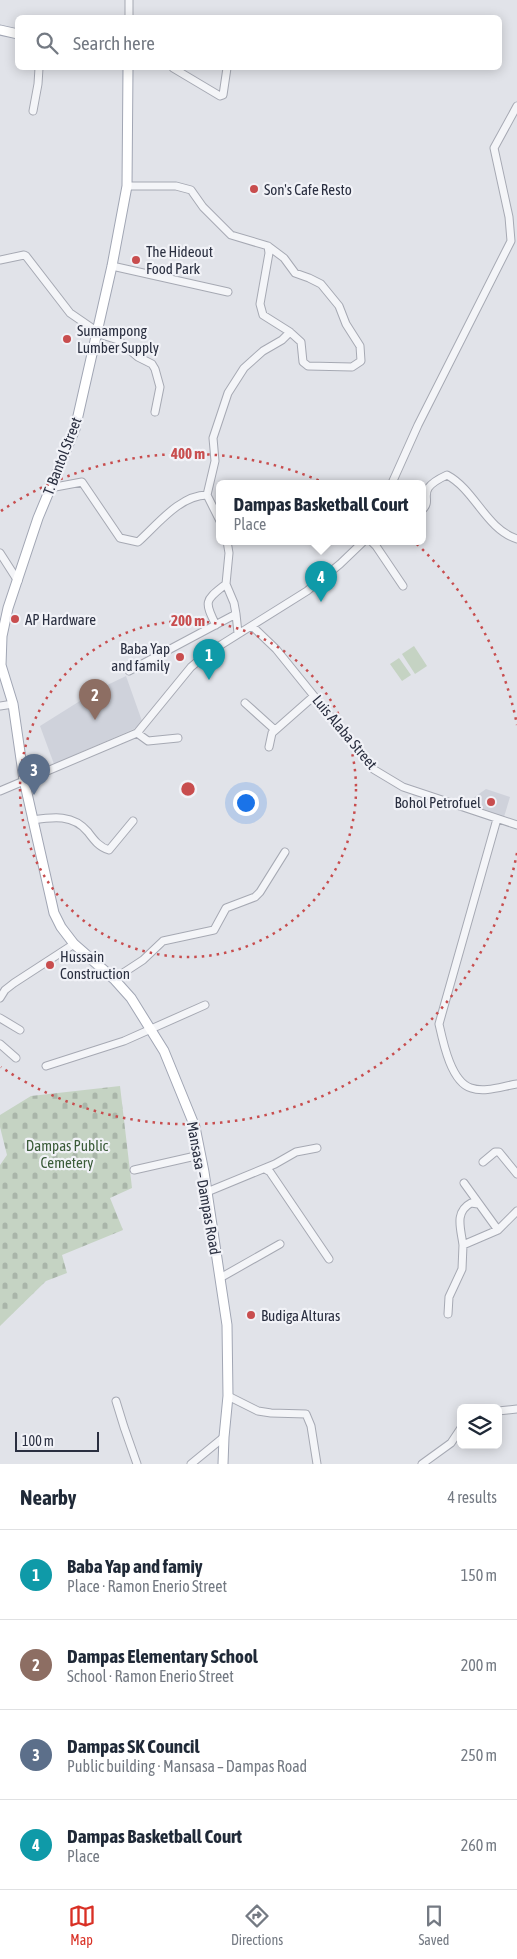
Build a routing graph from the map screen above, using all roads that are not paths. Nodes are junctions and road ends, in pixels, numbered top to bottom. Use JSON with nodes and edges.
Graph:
{"nodes":[{"id":1,"x":129,"y":0,"type":"edge"},
{"id":2,"x":129,"y":15,"type":"edge"},
{"id":3,"x":0,"y":30,"type":"edge"},
{"id":4,"x":15,"y":33,"type":"edge"},
{"id":5,"x":39,"y":70,"type":"edge"},
{"id":6,"x":128,"y":70,"type":"edge"},
{"id":7,"x":176,"y":70,"type":"edge"},
{"id":8,"x":227,"y":70,"type":"edge"},
{"id":9,"x":517,"y":106,"type":"edge"},
{"id":10,"x":33,"y":111,"type":"dead end"},
{"id":11,"x":127,"y":186,"type":"junction"},
{"id":12,"x":268,"y":246,"type":"junction"},
{"id":13,"x":0,"y":260,"type":"edge"},
{"id":14,"x":112,"y":266,"type":"junction"},
{"id":15,"x":228,"y":292,"type":"dead end"},
{"id":16,"x":96,"y":332,"type":"junction"},
{"id":17,"x":290,"y":332,"type":"junction"},
{"id":18,"x":155,"y":412,"type":"dead end"},
{"id":19,"x":393,"y":480,"type":"edge"},
{"id":20,"x":50,"y":488,"type":"junction"},
{"id":21,"x":426,"y":490,"type":"edge"},
{"id":22,"x":426,"y":490,"type":"edge"},
{"id":23,"x":207,"y":495,"type":"junction"},
{"id":24,"x":426,"y":505,"type":"edge"},
{"id":25,"x":216,"y":513,"type":"edge"},
{"id":26,"x":517,"y":539,"type":"edge"},
{"id":27,"x":228,"y":545,"type":"edge"},
{"id":28,"x":360,"y":545,"type":"edge"},
{"id":29,"x":375,"y":545,"type":"edge"},
{"id":30,"x":0,"y":553,"type":"edge"},
{"id":31,"x":18,"y":581,"type":"junction"},
{"id":32,"x":226,"y":584,"type":"junction"},
{"id":33,"x":403,"y":586,"type":"dead end"},
{"id":34,"x":236,"y":614,"type":"junction"},
{"id":35,"x":216,"y":624,"type":"junction"},
{"id":36,"x":252,"y":626,"type":"junction"},
{"id":37,"x":1,"y":632,"type":"edge"},
{"id":38,"x":238,"y":634,"type":"junction"},
{"id":39,"x":130,"y":671,"type":"dead end"},
{"id":40,"x":314,"y":696,"type":"junction"},
{"id":41,"x":245,"y":703,"type":"dead end"},
{"id":42,"x":13,"y":704,"type":"junction"},
{"id":43,"x":0,"y":706,"type":"edge"},
{"id":44,"x":275,"y":730,"type":"junction"},
{"id":45,"x":136,"y":733,"type":"junction"},
{"id":46,"x":178,"y":738,"type":"dead end"},
{"id":47,"x":269,"y":747,"type":"dead end"},
{"id":48,"x":24,"y":780,"type":"junction"},
{"id":49,"x":0,"y":791,"type":"edge"},
{"id":50,"x":497,"y":819,"type":"junction"},
{"id":51,"x":32,"y":820,"type":"junction"},
{"id":52,"x":133,"y":821,"type":"dead end"},
{"id":53,"x":517,"y":825,"type":"edge"},
{"id":54,"x":285,"y":852,"type":"dead end"},
{"id":55,"x":74,"y":944,"type":"junction"},
{"id":56,"x":114,"y":979,"type":"junction"},
{"id":57,"x":0,"y":998,"type":"edge"},
{"id":58,"x":205,"y":1005,"type":"dead end"},
{"id":59,"x":0,"y":1018,"type":"edge"},
{"id":60,"x":152,"y":1029,"type":"junction"},
{"id":61,"x":20,"y":1030,"type":"dead end"},
{"id":62,"x":0,"y":1044,"type":"edge"},
{"id":63,"x":16,"y":1058,"type":"dead end"},
{"id":64,"x":46,"y":1066,"type":"dead end"},
{"id":65,"x":517,"y":1084,"type":"edge"},
{"id":66,"x":317,"y":1148,"type":"dead end"},
{"id":67,"x":200,"y":1155,"type":"junction"},
{"id":68,"x":483,"y":1162,"type":"dead end"},
{"id":69,"x":265,"y":1168,"type":"junction"},
{"id":70,"x":134,"y":1170,"type":"dead end"},
{"id":71,"x":517,"y":1174,"type":"edge"},
{"id":72,"x":464,"y":1183,"type":"dead end"},
{"id":73,"x":207,"y":1192,"type":"junction"},
{"id":74,"x":478,"y":1204,"type":"junction"},
{"id":75,"x":517,"y":1211,"type":"edge"},
{"id":76,"x":498,"y":1230,"type":"junction"},
{"id":77,"x":280,"y":1244,"type":"dead end"},
{"id":78,"x":463,"y":1245,"type":"junction"},
{"id":79,"x":329,"y":1258,"type":"dead end"},
{"id":80,"x":220,"y":1278,"type":"junction"},
{"id":81,"x":448,"y":1314,"type":"dead end"},
{"id":82,"x":228,"y":1396,"type":"junction"},
{"id":83,"x":116,"y":1401,"type":"dead end"},
{"id":84,"x":517,"y":1409,"type":"edge"},
{"id":85,"x":502,"y":1411,"type":"edge"},
{"id":86,"x":457,"y":1434,"type":"edge"},
{"id":87,"x":224,"y":1437,"type":"junction"},
{"id":88,"x":137,"y":1464,"type":"edge"},
{"id":89,"x":191,"y":1464,"type":"edge"},
{"id":90,"x":223,"y":1464,"type":"edge"},
{"id":91,"x":317,"y":1464,"type":"edge"},
{"id":92,"x":422,"y":1464,"type":"edge"}],
"edges":[{"from":1,"to":2,"type":"street"},
{"from":3,"to":4,"type":"main road"},
{"from":5,"to":10,"type":"street"},
{"from":6,"to":11,"type":"main road","name":"T. Bantol Street"},
{"from":7,"to":8,"type":"street"},
{"from":9,"to":19,"type":"street"},
{"from":11,"to":12,"type":"street"},
{"from":11,"to":14,"type":"main road","name":"T. Bantol Street"},
{"from":12,"to":17,"type":"street"},
{"from":12,"to":17,"type":"street"},
{"from":13,"to":16,"type":"street"},
{"from":14,"to":15,"type":"street"},
{"from":14,"to":16,"type":"main road","name":"T. Bantol Street"},
{"from":16,"to":18,"type":"street"},
{"from":16,"to":20,"type":"main road","name":"T. Bantol Street"},
{"from":17,"to":23,"type":"street"},
{"from":20,"to":23,"type":"street"},
{"from":20,"to":31,"type":"main road","name":"T. Bantol Street"},
{"from":21,"to":24,"type":"street"},
{"from":22,"to":26,"type":"street"},
{"from":23,"to":25,"type":"street"},
{"from":27,"to":32,"type":"street"},
{"from":28,"to":36,"type":"street"},
{"from":29,"to":33,"type":"street"},
{"from":30,"to":31,"type":"street"},
{"from":31,"to":37,"type":"main road","name":"T. Bantol Street"},
{"from":32,"to":34,"type":"street"},
{"from":32,"to":35,"type":"street"},
{"from":34,"to":35,"type":"street"},
{"from":34,"to":38,"type":"street"},
{"from":35,"to":39,"type":"street"},
{"from":36,"to":38,"type":"street"},
{"from":36,"to":40,"type":"street","name":"Luis Alaba Street"},
{"from":37,"to":42,"type":"main road","name":"T. Bantol Street"},
{"from":38,"to":45,"type":"street"},
{"from":40,"to":44,"type":"street"},
{"from":40,"to":50,"type":"street","name":"Luis Alaba Street"},
{"from":41,"to":44,"type":"street"},
{"from":42,"to":43,"type":"street"},
{"from":42,"to":48,"type":"main road","name":"T. Bantol Street"},
{"from":44,"to":47,"type":"street"},
{"from":45,"to":46,"type":"street"},
{"from":45,"to":48,"type":"street"},
{"from":48,"to":49,"type":"street"},
{"from":48,"to":51,"type":"main road","name":"Mansasa – Dampas Road"},
{"from":50,"to":53,"type":"street","name":"Luis Alaba Street"},
{"from":50,"to":65,"type":"street"},
{"from":51,"to":52,"type":"street"},
{"from":51,"to":55,"type":"main road","name":"Mansasa – Dampas Road"},
{"from":54,"to":56,"type":"street"},
{"from":55,"to":56,"type":"main road","name":"Mansasa – Dampas Road"},
{"from":55,"to":57,"type":"street"},
{"from":56,"to":60,"type":"main road","name":"Mansasa – Dampas Road"},
{"from":58,"to":60,"type":"street"},
{"from":59,"to":61,"type":"street"},
{"from":60,"to":64,"type":"street"},
{"from":60,"to":67,"type":"main road","name":"Mansasa – Dampas Road"},
{"from":62,"to":63,"type":"street"},
{"from":66,"to":69,"type":"street"},
{"from":67,"to":70,"type":"street"},
{"from":67,"to":73,"type":"main road","name":"Mansasa – Dampas Road"},
{"from":68,"to":71,"type":"street"},
{"from":69,"to":73,"type":"street"},
{"from":69,"to":79,"type":"street"},
{"from":72,"to":74,"type":"street"},
{"from":73,"to":80,"type":"main road","name":"Mansasa – Dampas Road"},
{"from":74,"to":76,"type":"street"},
{"from":74,"to":78,"type":"street"},
{"from":75,"to":76,"type":"street"},
{"from":76,"to":78,"type":"street"},
{"from":77,"to":80,"type":"street"},
{"from":78,"to":81,"type":"street"},
{"from":80,"to":82,"type":"main road","name":"Mansasa – Dampas Road"},
{"from":82,"to":87,"type":"main road","name":"Mansasa – Dampas Road"},
{"from":82,"to":91,"type":"street"},
{"from":83,"to":88,"type":"street"},
{"from":84,"to":85,"type":"street"},
{"from":86,"to":92,"type":"street"},
{"from":87,"to":89,"type":"street"},
{"from":87,"to":90,"type":"main road","name":"Mansasa – Dampas Road"}]}
